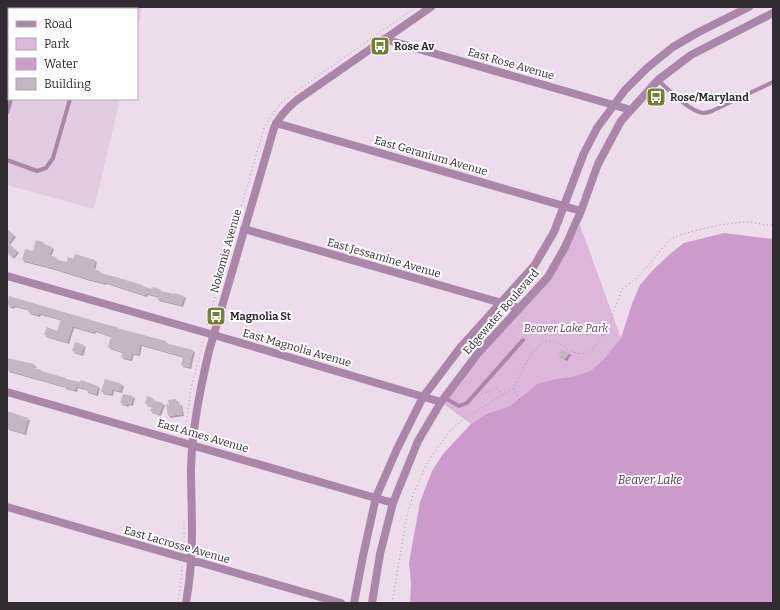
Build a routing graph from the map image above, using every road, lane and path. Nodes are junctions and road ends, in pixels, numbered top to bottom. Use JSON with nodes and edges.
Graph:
{"nodes":[{"id":1,"x":416,"y":7,"type":"edge"},
{"id":2,"x":431,"y":7,"type":"edge"},
{"id":3,"x":750,"y":7,"type":"edge"},
{"id":4,"x":738,"y":10,"type":"edge"},
{"id":5,"x":773,"y":13,"type":"edge"},
{"id":6,"x":384,"y":39,"type":"junction"},
{"id":7,"x":658,"y":80,"type":"junction"},
{"id":8,"x":773,"y":82,"type":"edge"},
{"id":9,"x":11,"y":100,"type":"edge"},
{"id":10,"x":70,"y":100,"type":"edge"},
{"id":11,"x":613,"y":105,"type":"junction"},
{"id":12,"x":631,"y":110,"type":"junction"},
{"id":13,"x":7,"y":114,"type":"edge"},
{"id":14,"x":276,"y":123,"type":"junction"},
{"id":15,"x":7,"y":160,"type":"edge"},
{"id":16,"x":564,"y":206,"type":"junction"},
{"id":17,"x":581,"y":211,"type":"junction"},
{"id":18,"x":773,"y":225,"type":"edge"},
{"id":19,"x":244,"y":229,"type":"junction"},
{"id":20,"x":7,"y":276,"type":"edge"},
{"id":21,"x":502,"y":303,"type":"junction"},
{"id":22,"x":518,"y":308,"type":"junction"},
{"id":23,"x":208,"y":328,"type":"dead end"},
{"id":24,"x":214,"y":335,"type":"junction"},
{"id":25,"x":523,"y":340,"type":"dead end"},
{"id":26,"x":205,"y":341,"type":"dead end"},
{"id":27,"x":514,"y":388,"type":"junction"},
{"id":28,"x":477,"y":391,"type":"junction"},
{"id":29,"x":7,"y":392,"type":"edge"},
{"id":30,"x":503,"y":395,"type":"junction"},
{"id":31,"x":423,"y":397,"type":"junction"},
{"id":32,"x":443,"y":400,"type":"junction"},
{"id":33,"x":535,"y":418,"type":"dead end"},
{"id":34,"x":530,"y":420,"type":"junction"},
{"id":35,"x":525,"y":423,"type":"dead end"},
{"id":36,"x":186,"y":436,"type":"dead end"},
{"id":37,"x":193,"y":445,"type":"junction"},
{"id":38,"x":376,"y":498,"type":"junction"},
{"id":39,"x":393,"y":503,"type":"junction"},
{"id":40,"x":7,"y":507,"type":"edge"},
{"id":41,"x":191,"y":560,"type":"junction"},
{"id":42,"x":184,"y":566,"type":"dead end"},
{"id":43,"x":178,"y":603,"type":"edge"},
{"id":44,"x":186,"y":603,"type":"edge"},
{"id":45,"x":341,"y":603,"type":"edge"},
{"id":46,"x":354,"y":603,"type":"edge"},
{"id":47,"x":372,"y":603,"type":"edge"},
{"id":48,"x":392,"y":603,"type":"edge"}],
"edges":[{"from":1,"to":23,"type":"path"},
{"from":2,"to":6,"type":"street","name":"Nokomis Avenue"},
{"from":3,"to":4,"type":"street","name":"Edgewater Boulevard"},
{"from":4,"to":11,"type":"street","name":"Edgewater Boulevard"},
{"from":5,"to":7,"type":"street","name":"Edgewater Boulevard"},
{"from":6,"to":11,"type":"street","name":"East Rose Avenue"},
{"from":6,"to":14,"type":"street","name":"Nokomis Avenue"},
{"from":7,"to":8,"type":"lane"},
{"from":7,"to":12,"type":"street","name":"Edgewater Boulevard"},
{"from":9,"to":13,"type":"lane"},
{"from":10,"to":15,"type":"lane"},
{"from":11,"to":12,"type":"street","name":"East Rose Avenue"},
{"from":11,"to":16,"type":"street","name":"Edgewater Boulevard"},
{"from":12,"to":17,"type":"street","name":"Edgewater Boulevard"},
{"from":14,"to":16,"type":"street","name":"East Geranium Avenue"},
{"from":14,"to":19,"type":"street","name":"Nokomis Avenue"},
{"from":16,"to":17,"type":"street","name":"East Geranium Avenue"},
{"from":16,"to":21,"type":"street","name":"Edgewater Boulevard"},
{"from":17,"to":22,"type":"street","name":"Edgewater Boulevard"},
{"from":18,"to":27,"type":"path"},
{"from":19,"to":21,"type":"street","name":"East Jessamine Avenue"},
{"from":19,"to":24,"type":"street","name":"Nokomis Avenue"},
{"from":20,"to":24,"type":"street","name":"East Magnolia Avenue"},
{"from":21,"to":22,"type":"street","name":"East Jessamine Avenue"},
{"from":21,"to":31,"type":"street","name":"Edgewater Boulevard"},
{"from":22,"to":32,"type":"street","name":"Edgewater Boulevard"},
{"from":24,"to":31,"type":"street","name":"East Magnolia Avenue"},
{"from":24,"to":37,"type":"street","name":"Nokomis Avenue"},
{"from":25,"to":28,"type":"lane"},
{"from":26,"to":36,"type":"path"},
{"from":27,"to":30,"type":"path"},
{"from":27,"to":34,"type":"path"},
{"from":28,"to":30,"type":"path"},
{"from":28,"to":32,"type":"lane"},
{"from":29,"to":37,"type":"street","name":"East Ames Avenue"},
{"from":30,"to":48,"type":"path"},
{"from":31,"to":32,"type":"street","name":"East Magnolia Avenue"},
{"from":31,"to":38,"type":"street","name":"Edgewater Boulevard"},
{"from":32,"to":39,"type":"street","name":"Edgewater Boulevard"},
{"from":33,"to":34,"type":"path"},
{"from":34,"to":35,"type":"path"},
{"from":37,"to":38,"type":"street","name":"East Ames Avenue"},
{"from":37,"to":41,"type":"street","name":"Nokomis Avenue"},
{"from":38,"to":39,"type":"street","name":"East Ames Avenue"},
{"from":38,"to":46,"type":"street","name":"Edgewater Boulevard"},
{"from":39,"to":47,"type":"street","name":"Edgewater Boulevard"},
{"from":40,"to":41,"type":"street","name":"East Lacrosse Avenue"},
{"from":41,"to":44,"type":"street","name":"Nokomis Avenue"},
{"from":41,"to":45,"type":"street","name":"East Lacrosse Avenue"},
{"from":42,"to":43,"type":"path"}]}
